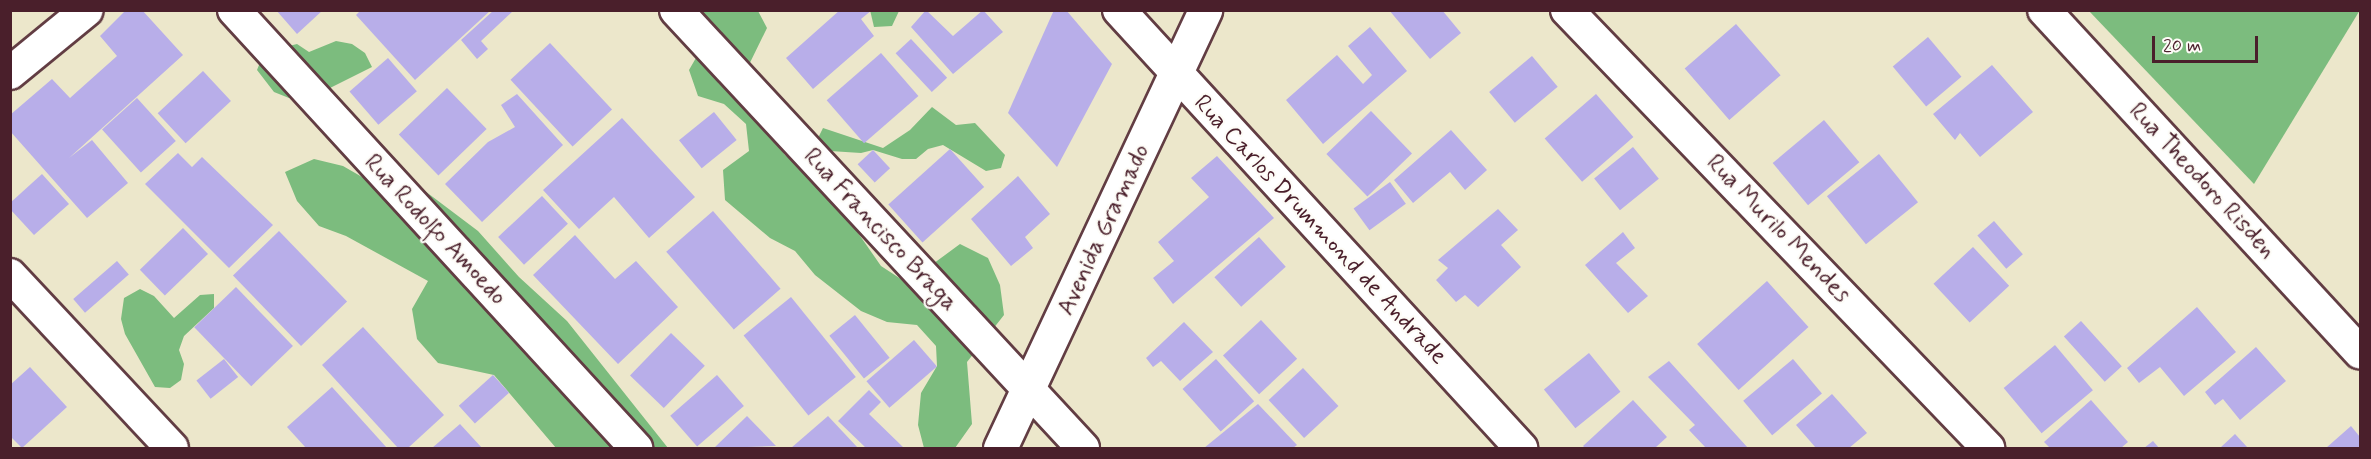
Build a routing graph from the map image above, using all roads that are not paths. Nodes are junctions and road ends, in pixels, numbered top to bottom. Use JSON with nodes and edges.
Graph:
{"nodes":[{"id":1,"x":87,"y":10,"type":"edge"},
{"id":2,"x":234,"y":10,"type":"edge"},
{"id":3,"x":676,"y":10,"type":"edge"},
{"id":4,"x":1119,"y":10,"type":"edge"},
{"id":5,"x":1205,"y":10,"type":"edge"},
{"id":6,"x":1567,"y":10,"type":"edge"},
{"id":7,"x":2044,"y":10,"type":"edge"},
{"id":8,"x":10,"y":73,"type":"edge"},
{"id":9,"x":1176,"y":74,"type":"junction"},
{"id":10,"x":10,"y":275,"type":"edge"},
{"id":11,"x":2361,"y":352,"type":"edge"},
{"id":12,"x":1029,"y":391,"type":"junction"},
{"id":13,"x":172,"y":448,"type":"edge"},
{"id":14,"x":636,"y":448,"type":"edge"},
{"id":15,"x":1000,"y":448,"type":"edge"},
{"id":16,"x":1083,"y":448,"type":"edge"},
{"id":17,"x":1521,"y":448,"type":"edge"},
{"id":18,"x":1988,"y":448,"type":"edge"}],
"edges":[{"from":1,"to":8,"type":"street"},
{"from":2,"to":14,"type":"street","name":"Rua Rodolfo Amoedo"},
{"from":3,"to":12,"type":"street","name":"Rua Francisco Braga"},
{"from":4,"to":9,"type":"street","name":"Rua Carlos Drummond de Andrade"},
{"from":5,"to":9,"type":"street","name":"Avenida Gramado"},
{"from":6,"to":18,"type":"street","name":"Rua Murilo Mendes"},
{"from":7,"to":11,"type":"street","name":"Rua Theodoro Risden"},
{"from":9,"to":12,"type":"street","name":"Avenida Gramado"},
{"from":9,"to":17,"type":"street","name":"Rua Carlos Drummond de Andrade"},
{"from":10,"to":13,"type":"street"},
{"from":12,"to":15,"type":"street","name":"Avenida Gramado"},
{"from":12,"to":16,"type":"street","name":"Rua Francisco Braga"}]}
